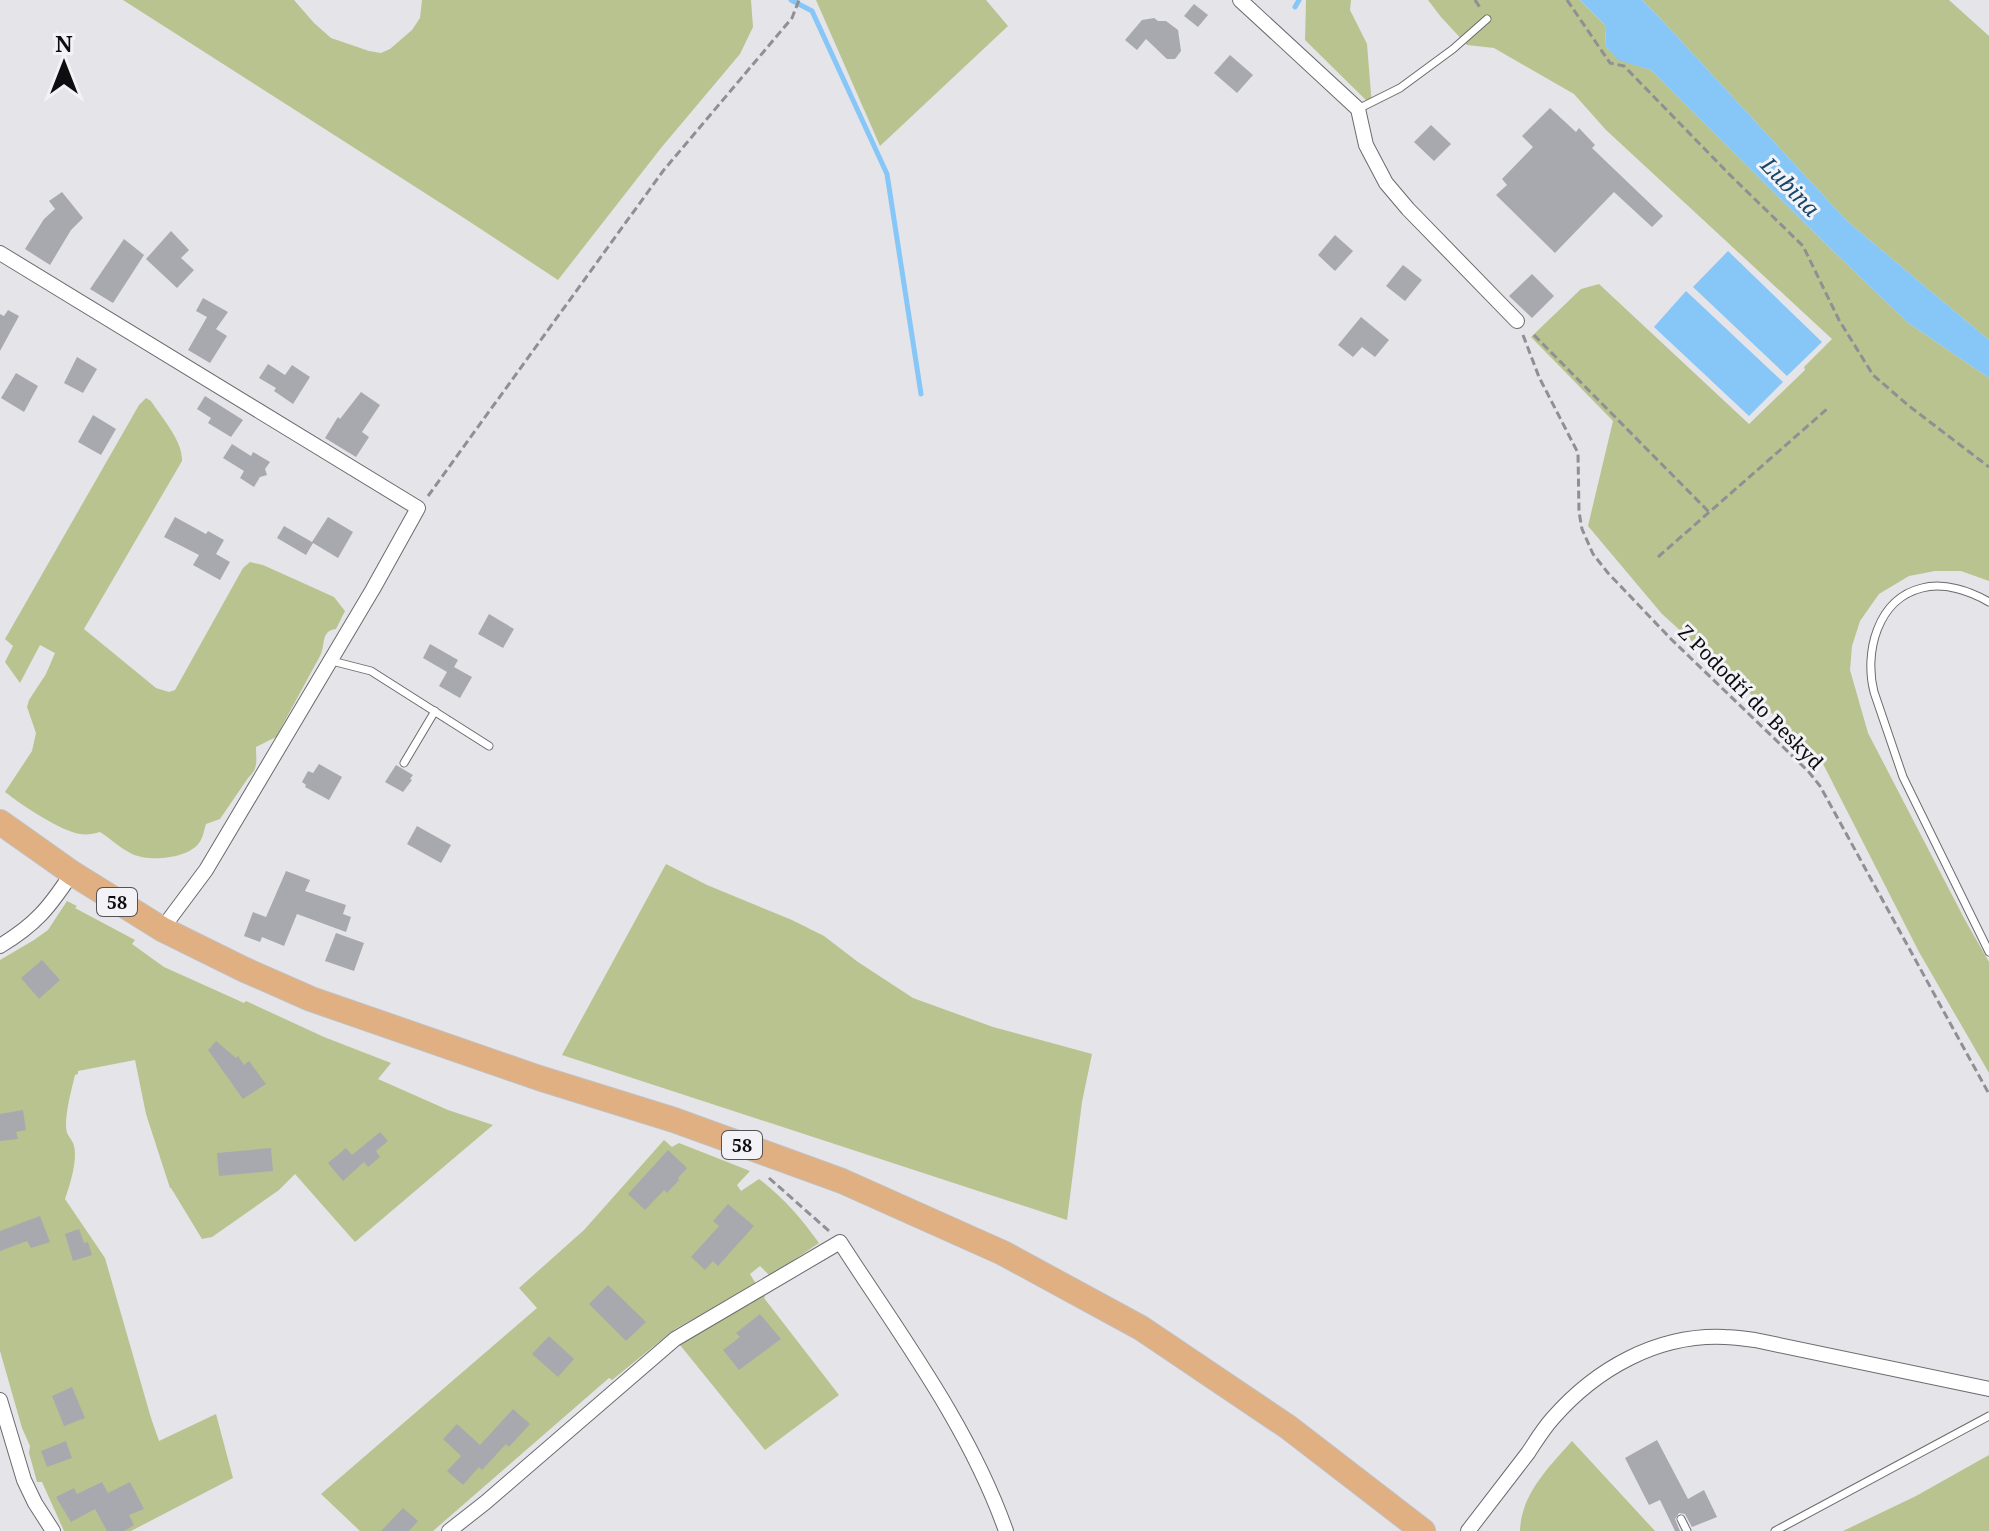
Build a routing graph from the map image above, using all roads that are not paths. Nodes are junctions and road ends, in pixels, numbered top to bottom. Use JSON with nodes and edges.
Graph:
{"nodes":[{"id":1,"x":1240,"y":0,"type":"edge"},
{"id":2,"x":1487,"y":19,"type":"dead end"},
{"id":3,"x":1358,"y":109,"type":"junction"},
{"id":4,"x":0,"y":253,"type":"edge"},
{"id":5,"x":1517,"y":321,"type":"road end"},
{"id":6,"x":1989,"y":602,"type":"edge"},
{"id":7,"x":330,"y":660,"type":"junction"},
{"id":8,"x":435,"y":711,"type":"junction"},
{"id":9,"x":489,"y":746,"type":"dead end"},
{"id":10,"x":404,"y":763,"type":"dead end"},
{"id":11,"x":0,"y":822,"type":"edge"},
{"id":12,"x":72,"y":873,"type":"junction"},
{"id":13,"x":162,"y":929,"type":"junction"},
{"id":14,"x":0,"y":946,"type":"edge"},
{"id":15,"x":1989,"y":952,"type":"edge"},
{"id":16,"x":1989,"y":1389,"type":"edge"},
{"id":17,"x":0,"y":1400,"type":"edge"},
{"id":18,"x":1989,"y":1416,"type":"edge"},
{"id":19,"x":1681,"y":1519,"type":"dead end"},
{"id":20,"x":53,"y":1531,"type":"edge"},
{"id":21,"x":449,"y":1531,"type":"edge"},
{"id":22,"x":1006,"y":1531,"type":"edge"},
{"id":23,"x":1423,"y":1531,"type":"edge"},
{"id":24,"x":1468,"y":1531,"type":"edge"},
{"id":25,"x":1687,"y":1531,"type":"edge"},
{"id":26,"x":1775,"y":1531,"type":"edge"}],
"edges":[{"from":1,"to":3,"type":"street"},
{"from":2,"to":3,"type":"lane"},
{"from":3,"to":5,"type":"street"},
{"from":4,"to":7,"type":"street"},
{"from":6,"to":15,"type":"lane"},
{"from":7,"to":8,"type":"lane"},
{"from":7,"to":13,"type":"street"},
{"from":8,"to":9,"type":"lane"},
{"from":8,"to":10,"type":"lane"},
{"from":11,"to":12,"type":"main road","number":"58"},
{"from":12,"to":13,"type":"main road","number":"58"},
{"from":12,"to":14,"type":"street"},
{"from":13,"to":23,"type":"main road","number":"58"},
{"from":16,"to":24,"type":"street"},
{"from":17,"to":20,"type":"street"},
{"from":18,"to":26,"type":"lane"},
{"from":19,"to":25,"type":"lane"},
{"from":21,"to":22,"type":"street"}]}
